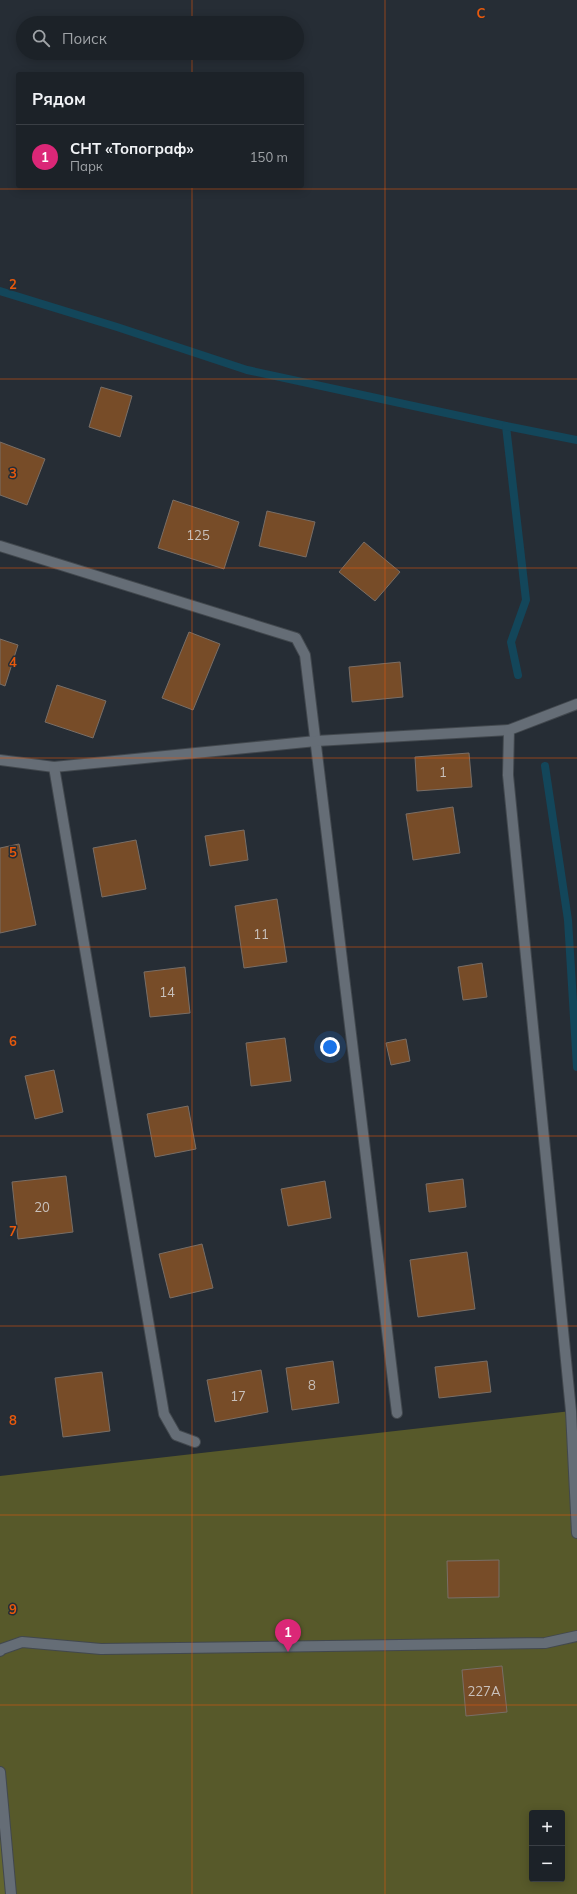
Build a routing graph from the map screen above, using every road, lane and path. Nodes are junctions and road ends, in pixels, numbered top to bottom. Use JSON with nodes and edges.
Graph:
{"nodes":[{"id":1,"x":0,"y":546,"type":"edge"},
{"id":2,"x":577,"y":704,"type":"edge"},
{"id":3,"x":509,"y":730,"type":"junction"},
{"id":4,"x":316,"y":741,"type":"junction"},
{"id":5,"x":0,"y":760,"type":"edge"},
{"id":6,"x":54,"y":767,"type":"junction"},
{"id":7,"x":397,"y":1412,"type":"dead end"},
{"id":8,"x":195,"y":1442,"type":"dead end"},
{"id":9,"x":577,"y":1532,"type":"edge"},
{"id":10,"x":577,"y":1636,"type":"edge"},
{"id":11,"x":0,"y":1652,"type":"edge"},
{"id":12,"x":0,"y":1772,"type":"edge"},
{"id":13,"x":11,"y":1894,"type":"edge"}],
"edges":[{"from":1,"to":4,"type":"street"},
{"from":2,"to":3,"type":"street"},
{"from":3,"to":4,"type":"street"},
{"from":3,"to":9,"type":"street"},
{"from":4,"to":6,"type":"street"},
{"from":4,"to":7,"type":"street"},
{"from":5,"to":6,"type":"street"},
{"from":6,"to":8,"type":"street"},
{"from":10,"to":11,"type":"street"},
{"from":12,"to":13,"type":"street"}]}
